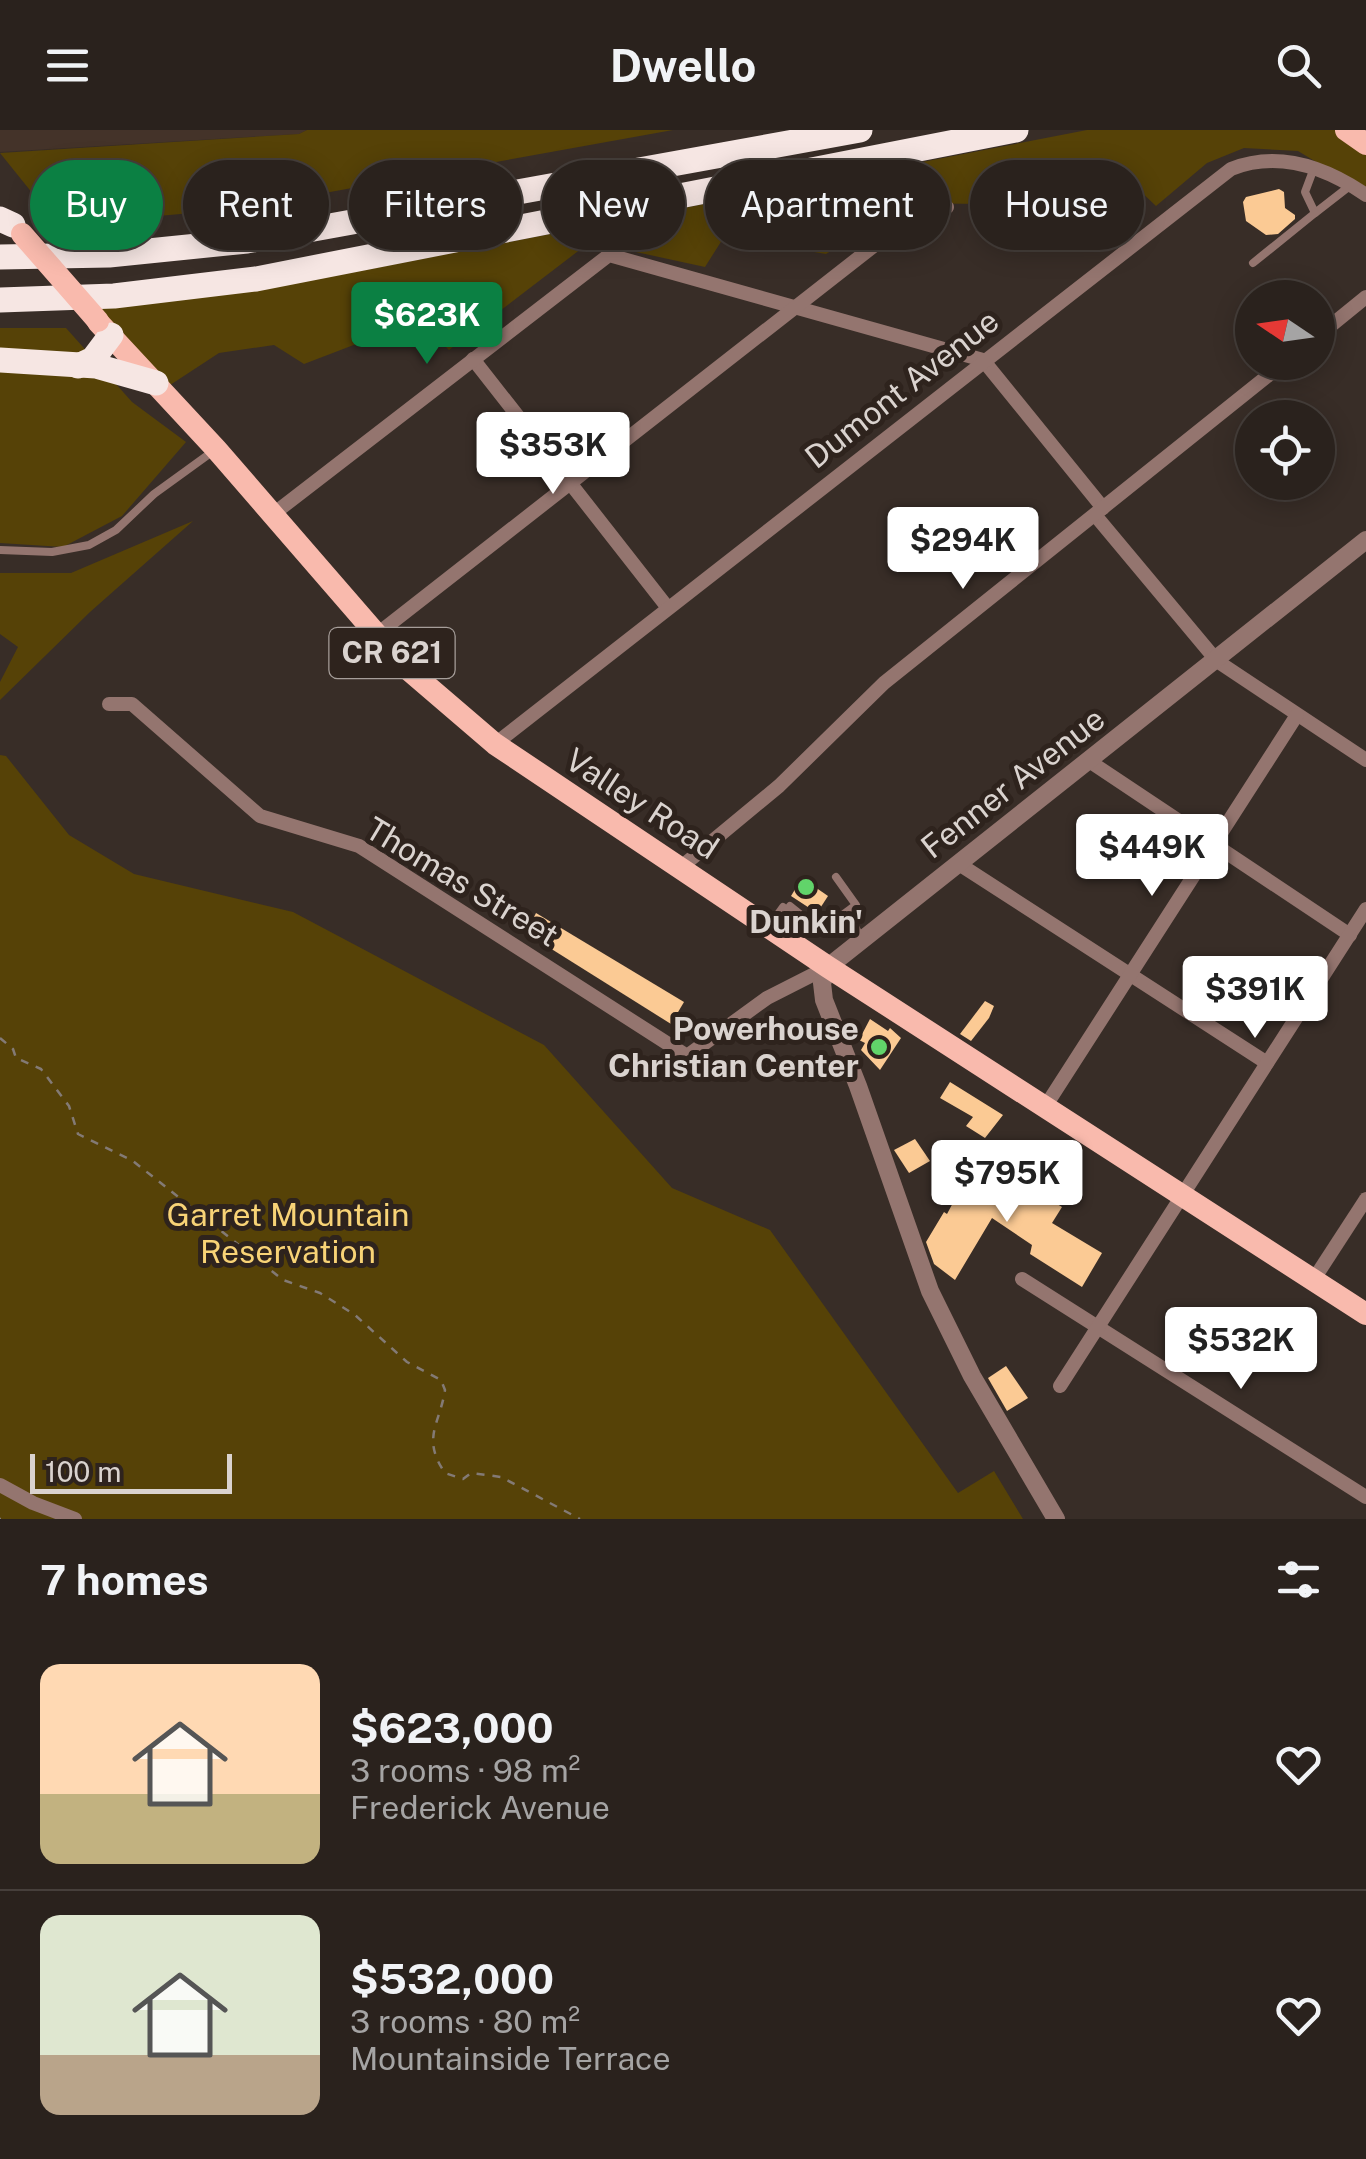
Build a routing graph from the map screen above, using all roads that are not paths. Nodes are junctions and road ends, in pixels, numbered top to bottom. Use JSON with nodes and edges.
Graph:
{"nodes":[{"id":1,"x":860,"y":130,"type":"edge"},
{"id":2,"x":1016,"y":130,"type":"edge"},
{"id":3,"x":1346,"y":130,"type":"edge"},
{"id":4,"x":1366,"y":144,"type":"edge"},
{"id":5,"x":1314,"y":168,"type":"junction"},
{"id":6,"x":1351,"y":185,"type":"junction"},
{"id":7,"x":1366,"y":195,"type":"edge"},
{"id":8,"x":1315,"y":214,"type":"junction"},
{"id":9,"x":9,"y":222,"type":"edge"},
{"id":10,"x":868,"y":250,"type":"edge"},
{"id":11,"x":0,"y":257,"type":"edge"},
{"id":12,"x":1253,"y":263,"type":"dead end"},
{"id":13,"x":1366,"y":297,"type":"edge"},
{"id":14,"x":0,"y":300,"type":"edge"},
{"id":15,"x":796,"y":306,"type":"junction"},
{"id":16,"x":1335,"y":322,"type":"edge"},
{"id":17,"x":104,"y":328,"type":"junction"},
{"id":18,"x":473,"y":359,"type":"junction"},
{"id":19,"x":0,"y":360,"type":"edge"},
{"id":20,"x":983,"y":360,"type":"junction"},
{"id":21,"x":78,"y":366,"type":"junction"},
{"id":22,"x":1263,"y":380,"type":"edge"},
{"id":23,"x":156,"y":384,"type":"junction"},
{"id":24,"x":216,"y":450,"type":"junction"},
{"id":25,"x":572,"y":485,"type":"junction"},
{"id":26,"x":1100,"y":512,"type":"junction"},
{"id":27,"x":272,"y":516,"type":"junction"},
{"id":28,"x":1366,"y":540,"type":"edge"},
{"id":29,"x":0,"y":550,"type":"edge"},
{"id":30,"x":668,"y":608,"type":"junction"},
{"id":31,"x":376,"y":635,"type":"junction"},
{"id":32,"x":1217,"y":661,"type":"junction"},
{"id":33,"x":109,"y":704,"type":"dead end"},
{"id":34,"x":1297,"y":715,"type":"junction"},
{"id":35,"x":495,"y":744,"type":"junction"},
{"id":36,"x":1366,"y":760,"type":"edge"},
{"id":37,"x":1089,"y":761,"type":"junction"},
{"id":38,"x":1214,"y":844,"type":"junction"},
{"id":39,"x":959,"y":864,"type":"junction"},
{"id":40,"x":680,"y":868,"type":"junction"},
{"id":41,"x":836,"y":877,"type":"dead end"},
{"id":42,"x":1366,"y":909,"type":"edge"},
{"id":43,"x":843,"y":919,"type":"junction"},
{"id":44,"x":776,"y":925,"type":"junction"},
{"id":45,"x":1350,"y":934,"type":"junction"},
{"id":46,"x":859,"y":937,"type":"junction"},
{"id":47,"x":828,"y":967,"type":"junction"},
{"id":48,"x":1130,"y":974,"type":"junction"},
{"id":49,"x":687,"y":1056,"type":"joint"},
{"id":50,"x":1267,"y":1063,"type":"junction"},
{"id":51,"x":1045,"y":1107,"type":"junction"},
{"id":52,"x":1182,"y":1197,"type":"junction"},
{"id":53,"x":1366,"y":1199,"type":"edge"},
{"id":54,"x":1022,"y":1278,"type":"dead end"},
{"id":55,"x":1314,"y":1279,"type":"junction"},
{"id":56,"x":1366,"y":1314,"type":"edge"},
{"id":57,"x":1098,"y":1328,"type":"junction"},
{"id":58,"x":1060,"y":1386,"type":"dead end"},
{"id":59,"x":0,"y":1486,"type":"edge"},
{"id":60,"x":1364,"y":1491,"type":"edge"},
{"id":61,"x":75,"y":1519,"type":"edge"},
{"id":62,"x":1056,"y":1519,"type":"edge"}],
"edges":[{"from":1,"to":11,"type":"highway"},
{"from":2,"to":14,"type":"highway"},
{"from":3,"to":4,"type":"main road"},
{"from":5,"to":6,"type":"street","name":"Dumont Avenue"},
{"from":5,"to":8,"type":"lane"},
{"from":5,"to":20,"type":"street","name":"Dumont Avenue"},
{"from":6,"to":7,"type":"street","name":"Dumont Avenue"},
{"from":6,"to":8,"type":"lane"},
{"from":8,"to":12,"type":"lane"},
{"from":9,"to":17,"type":"main road","name":"Valley Road","number":"CR 621","bridge":true},
{"from":10,"to":15,"type":"street"},
{"from":13,"to":16,"type":"street"},
{"from":15,"to":18,"type":"street"},
{"from":15,"to":20,"type":"street"},
{"from":15,"to":25,"type":"street"},
{"from":17,"to":21,"type":"highway"},
{"from":17,"to":23,"type":"main road","name":"Valley Road","number":"CR 621"},
{"from":18,"to":25,"type":"street"},
{"from":18,"to":27,"type":"street"},
{"from":19,"to":21,"type":"highway"},
{"from":20,"to":26,"type":"street"},
{"from":20,"to":30,"type":"street","name":"Dumont Avenue"},
{"from":21,"to":23,"type":"highway"},
{"from":22,"to":26,"type":"street"},
{"from":23,"to":24,"type":"main road","name":"Valley Road","number":"CR 621"},
{"from":24,"to":27,"type":"main road","name":"Valley Road","number":"CR 621"},
{"from":24,"to":29,"type":"lane"},
{"from":25,"to":30,"type":"street"},
{"from":25,"to":31,"type":"street"},
{"from":26,"to":32,"type":"street"},
{"from":26,"to":40,"type":"street"},
{"from":27,"to":31,"type":"main road","name":"Valley Road","number":"CR 621"},
{"from":28,"to":32,"type":"street","name":"Fenner Avenue"},
{"from":30,"to":35,"type":"street","name":"Dumont Avenue"},
{"from":31,"to":35,"type":"main road","name":"Valley Road","number":"CR 621"},
{"from":32,"to":34,"type":"street"},
{"from":32,"to":37,"type":"street","name":"Fenner Avenue"},
{"from":33,"to":49,"type":"street","name":"Thomas Street"},
{"from":34,"to":36,"type":"street"},
{"from":34,"to":38,"type":"street"},
{"from":35,"to":40,"type":"main road","name":"Valley Road","number":"CR 621"},
{"from":37,"to":38,"type":"street"},
{"from":37,"to":39,"type":"street","name":"Fenner Avenue"},
{"from":38,"to":45,"type":"street"},
{"from":38,"to":48,"type":"street"},
{"from":39,"to":46,"type":"street","name":"Fenner Avenue"},
{"from":39,"to":48,"type":"street"},
{"from":40,"to":44,"type":"main road","name":"Valley Road","number":"CR 621"},
{"from":41,"to":43,"type":"lane"},
{"from":42,"to":45,"type":"street"},
{"from":43,"to":44,"type":"lane"},
{"from":43,"to":46,"type":"lane"},
{"from":44,"to":47,"type":"main road","name":"Valley Road","number":"CR 621"},
{"from":45,"to":50,"type":"street"},
{"from":46,"to":47,"type":"street","name":"Fenner Avenue"},
{"from":47,"to":49,"type":"street","name":"Fenner Avenue"},
{"from":47,"to":51,"type":"main road","name":"Valley Road","number":"CR 621"},
{"from":47,"to":62,"type":"street"},
{"from":48,"to":50,"type":"street"},
{"from":48,"to":51,"type":"street"},
{"from":50,"to":52,"type":"street"},
{"from":51,"to":52,"type":"main road","name":"Valley Road","number":"CR 621"},
{"from":52,"to":55,"type":"main road","name":"Valley Road","number":"CR 621"},
{"from":52,"to":57,"type":"street"},
{"from":53,"to":55,"type":"street"},
{"from":54,"to":57,"type":"street"},
{"from":55,"to":56,"type":"main road","name":"Valley Road","number":"CR 621"},
{"from":57,"to":58,"type":"street"},
{"from":57,"to":60,"type":"street"},
{"from":59,"to":61,"type":"street"}]}
